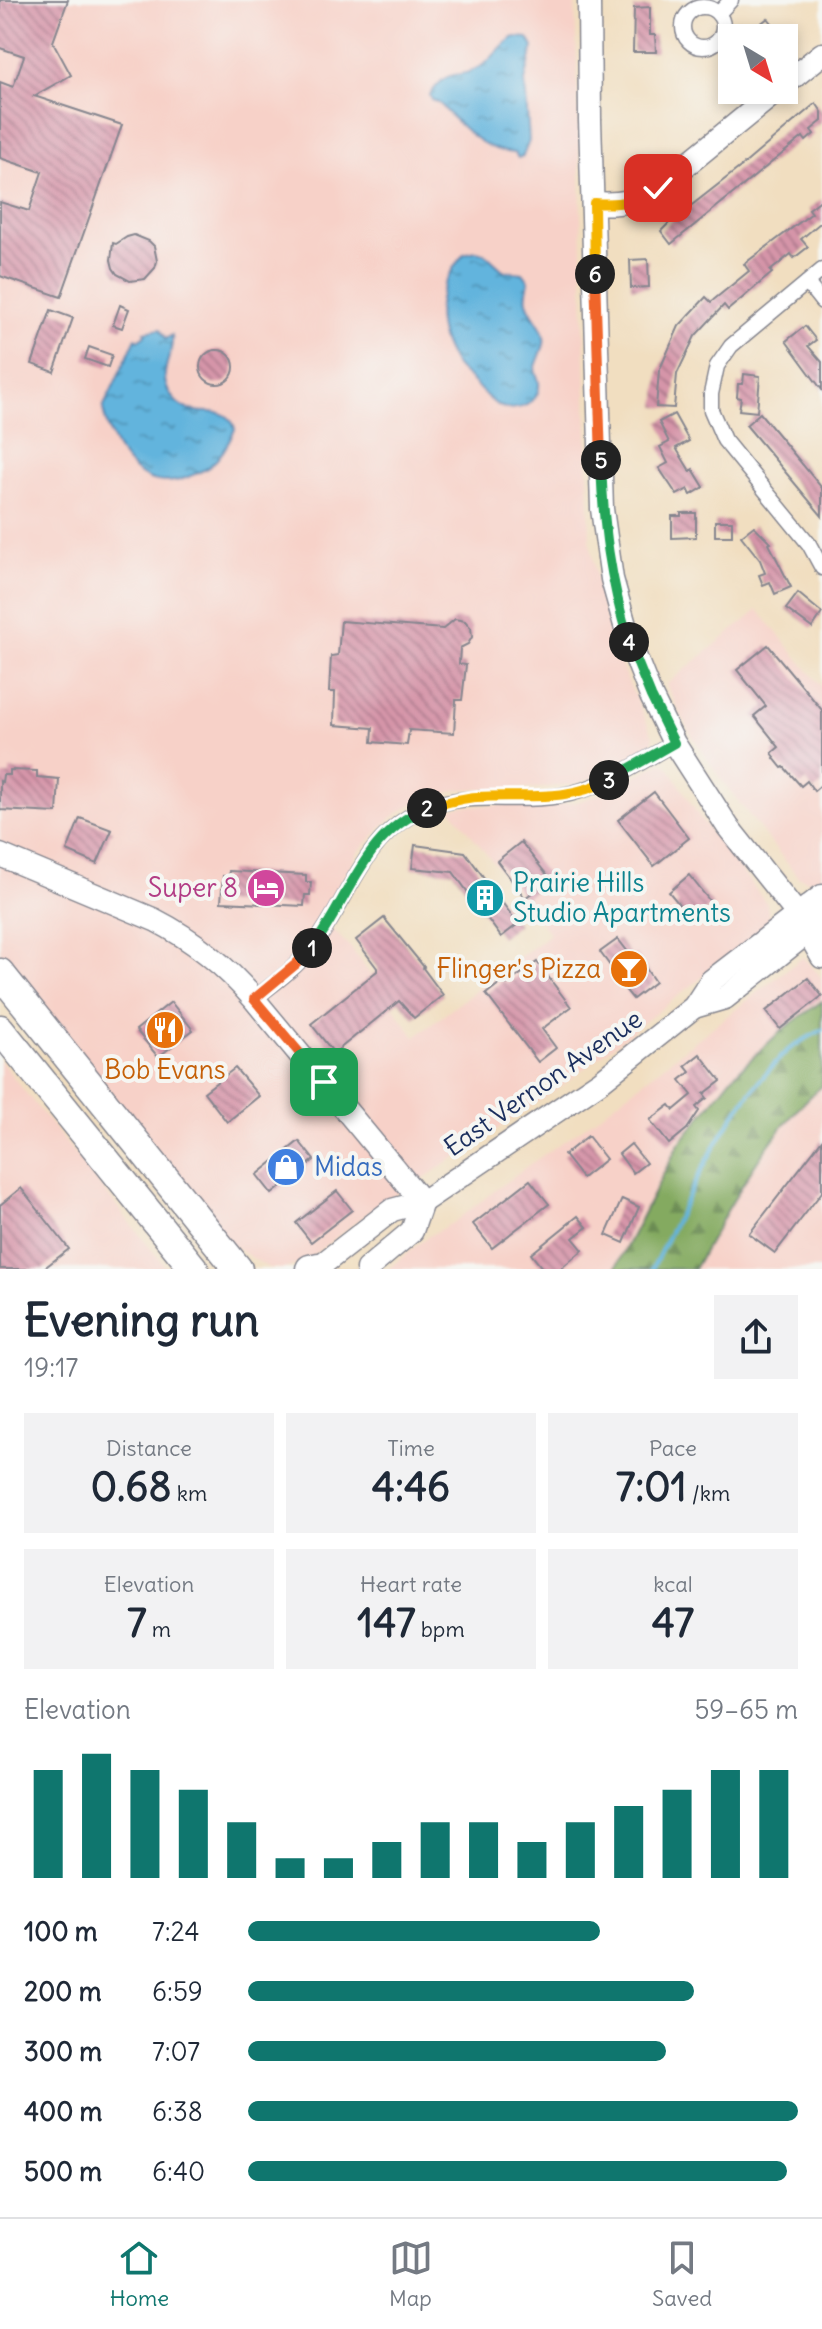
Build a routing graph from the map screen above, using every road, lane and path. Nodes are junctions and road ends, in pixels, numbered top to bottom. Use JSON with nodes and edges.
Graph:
{"nodes":[{"id":1,"x":589,"y":0,"type":"edge"},
{"id":2,"x":731,"y":0,"type":"edge"},
{"id":3,"x":718,"y":14,"type":"dead end"},
{"id":4,"x":822,"y":54,"type":"edge"},
{"id":5,"x":798,"y":74,"type":"edge"},
{"id":6,"x":761,"y":104,"type":"edge"},
{"id":7,"x":594,"y":203,"type":"junction"},
{"id":8,"x":822,"y":270,"type":"edge"},
{"id":9,"x":807,"y":283,"type":"junction"},
{"id":10,"x":822,"y":302,"type":"edge"},
{"id":11,"x":822,"y":568,"type":"edge"},
{"id":12,"x":674,"y":743,"type":"junction"},
{"id":13,"x":0,"y":855,"type":"edge"},
{"id":14,"x":822,"y":896,"type":"edge"},
{"id":15,"x":813,"y":925,"type":"edge"},
{"id":16,"x":822,"y":957,"type":"edge"},
{"id":17,"x":0,"y":973,"type":"edge"},
{"id":18,"x":254,"y":999,"type":"junction"},
{"id":19,"x":0,"y":1029,"type":"edge"},
{"id":20,"x":422,"y":1202,"type":"junction"},
{"id":21,"x":240,"y":1267,"type":"edge"},
{"id":22,"x":315,"y":1268,"type":"edge"},
{"id":23,"x":194,"y":1269,"type":"edge"},
{"id":24,"x":367,"y":1269,"type":"edge"}],
"edges":[{"from":1,"to":7,"type":"main road"},
{"from":2,"to":3,"type":"street"},
{"from":4,"to":5,"type":"main road"},
{"from":6,"to":7,"type":"main road"},
{"from":7,"to":12,"type":"main road"},
{"from":8,"to":9,"type":"street"},
{"from":9,"to":10,"type":"street"},
{"from":9,"to":11,"type":"street"},
{"from":12,"to":15,"type":"main road"},
{"from":12,"to":18,"type":"street"},
{"from":13,"to":18,"type":"main road"},
{"from":14,"to":15,"type":"main road","name":"East Vernon Avenue"},
{"from":15,"to":16,"type":"main road"},
{"from":15,"to":20,"type":"main road","name":"East Vernon Avenue"},
{"from":17,"to":21,"type":"highway"},
{"from":18,"to":20,"type":"main road"},
{"from":19,"to":23,"type":"highway"},
{"from":20,"to":22,"type":"main road","name":"East Vernon Avenue"},
{"from":20,"to":24,"type":"main road","name":"East Vernon Avenue"}]}
